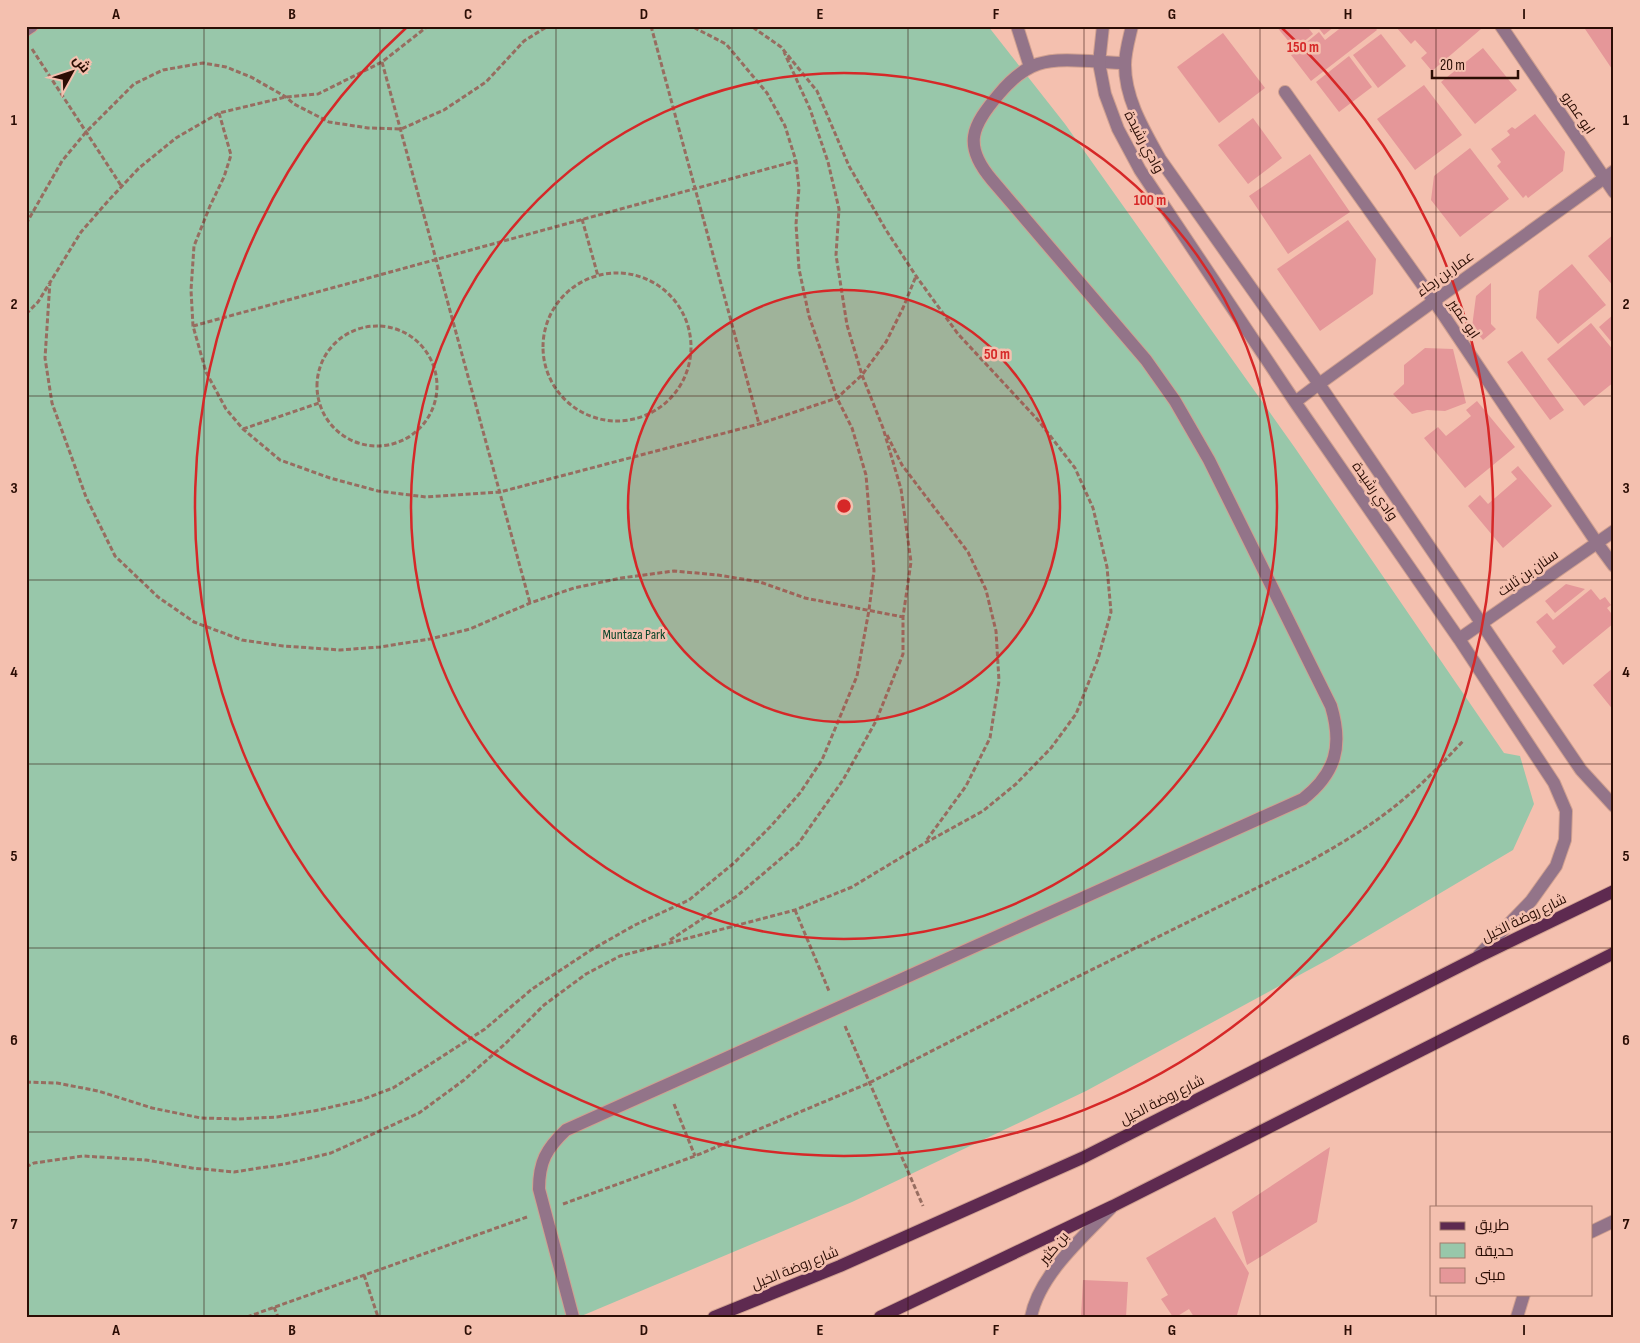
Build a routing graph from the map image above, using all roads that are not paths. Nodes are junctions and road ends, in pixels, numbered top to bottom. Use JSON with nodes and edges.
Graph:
{"nodes":[{"id":1,"x":32,"y":26,"type":"edge"},
{"id":2,"x":1017,"y":26,"type":"edge"},
{"id":3,"x":1103,"y":26,"type":"edge"},
{"id":4,"x":1132,"y":26,"type":"edge"},
{"id":5,"x":1501,"y":26,"type":"edge"},
{"id":6,"x":26,"y":30,"type":"edge"},
{"id":7,"x":1099,"y":63,"type":"junction"},
{"id":8,"x":1125,"y":63,"type":"junction"},
{"id":9,"x":1030,"y":67,"type":"junction"},
{"id":10,"x":1285,"y":92,"type":"dead end"},
{"id":11,"x":1609,"y":175,"type":"edge"},
{"id":12,"x":1614,"y":192,"type":"edge"},
{"id":13,"x":1434,"y":301,"type":"junction"},
{"id":14,"x":1319,"y":384,"type":"junction"},
{"id":15,"x":1295,"y":402,"type":"junction"},
{"id":16,"x":1614,"y":532,"type":"edge"},
{"id":17,"x":1597,"y":544,"type":"junction"},
{"id":18,"x":1614,"y":566,"type":"edge"},
{"id":19,"x":1482,"y":622,"type":"junction"},
{"id":20,"x":1460,"y":639,"type":"junction"},
{"id":21,"x":1614,"y":806,"type":"edge"},
{"id":22,"x":1614,"y":891,"type":"edge"},
{"id":23,"x":1614,"y":953,"type":"edge"},
{"id":24,"x":1478,"y":957,"type":"junction"},
{"id":25,"x":1113,"y":1206,"type":"junction"},
{"id":26,"x":1614,"y":1221,"type":"edge"},
{"id":27,"x":1592,"y":1232,"type":"edge"},
{"id":28,"x":1523,"y":1296,"type":"edge"},
{"id":29,"x":573,"y":1317,"type":"edge"},
{"id":30,"x":714,"y":1317,"type":"edge"},
{"id":31,"x":880,"y":1317,"type":"edge"},
{"id":32,"x":1031,"y":1317,"type":"edge"},
{"id":33,"x":1517,"y":1317,"type":"edge"}],
"edges":[{"from":1,"to":6,"type":"street"},
{"from":2,"to":9,"type":"street"},
{"from":3,"to":7,"type":"street","name":"وادي رشيدة"},
{"from":4,"to":8,"type":"street","name":"وادي رشيدة"},
{"from":5,"to":11,"type":"street","name":"ابو عمرو"},
{"from":7,"to":8,"type":"street"},
{"from":7,"to":9,"type":"street"},
{"from":7,"to":15,"type":"street","name":"وادي رشيدة"},
{"from":8,"to":14,"type":"street","name":"وادي رشيدة"},
{"from":9,"to":29,"type":"street"},
{"from":10,"to":13,"type":"street","name":"ابو عمير"},
{"from":11,"to":12,"type":"street","name":"ابو عمرو"},
{"from":11,"to":13,"type":"street","name":"عمار بن رجاء"},
{"from":13,"to":14,"type":"street","name":"عمار بن رجاء"},
{"from":13,"to":17,"type":"street","name":"ابو عمير"},
{"from":14,"to":15,"type":"street","name":"عمار بن رجاء"},
{"from":14,"to":19,"type":"street","name":"وادي رشيدة"},
{"from":15,"to":20,"type":"street","name":"وادي رشيدة"},
{"from":16,"to":17,"type":"street","name":"سنان بن ثابت"},
{"from":17,"to":18,"type":"street","name":"ابو عمير"},
{"from":17,"to":19,"type":"street","name":"سنان بن ثابت"},
{"from":19,"to":20,"type":"street","name":"سنان بن ثابت"},
{"from":19,"to":21,"type":"street","name":"وادي رشيدة"},
{"from":20,"to":24,"type":"street","name":"وادي رشيدة"},
{"from":22,"to":24,"type":"main road","name":"شارع روضة الخيل"},
{"from":23,"to":25,"type":"main road"},
{"from":24,"to":30,"type":"main road","name":"شارع روضة الخيل"},
{"from":25,"to":31,"type":"main road"},
{"from":25,"to":32,"type":"street","name":"بن كثير"},
{"from":26,"to":27,"type":"street"},
{"from":28,"to":33,"type":"street"}]}
